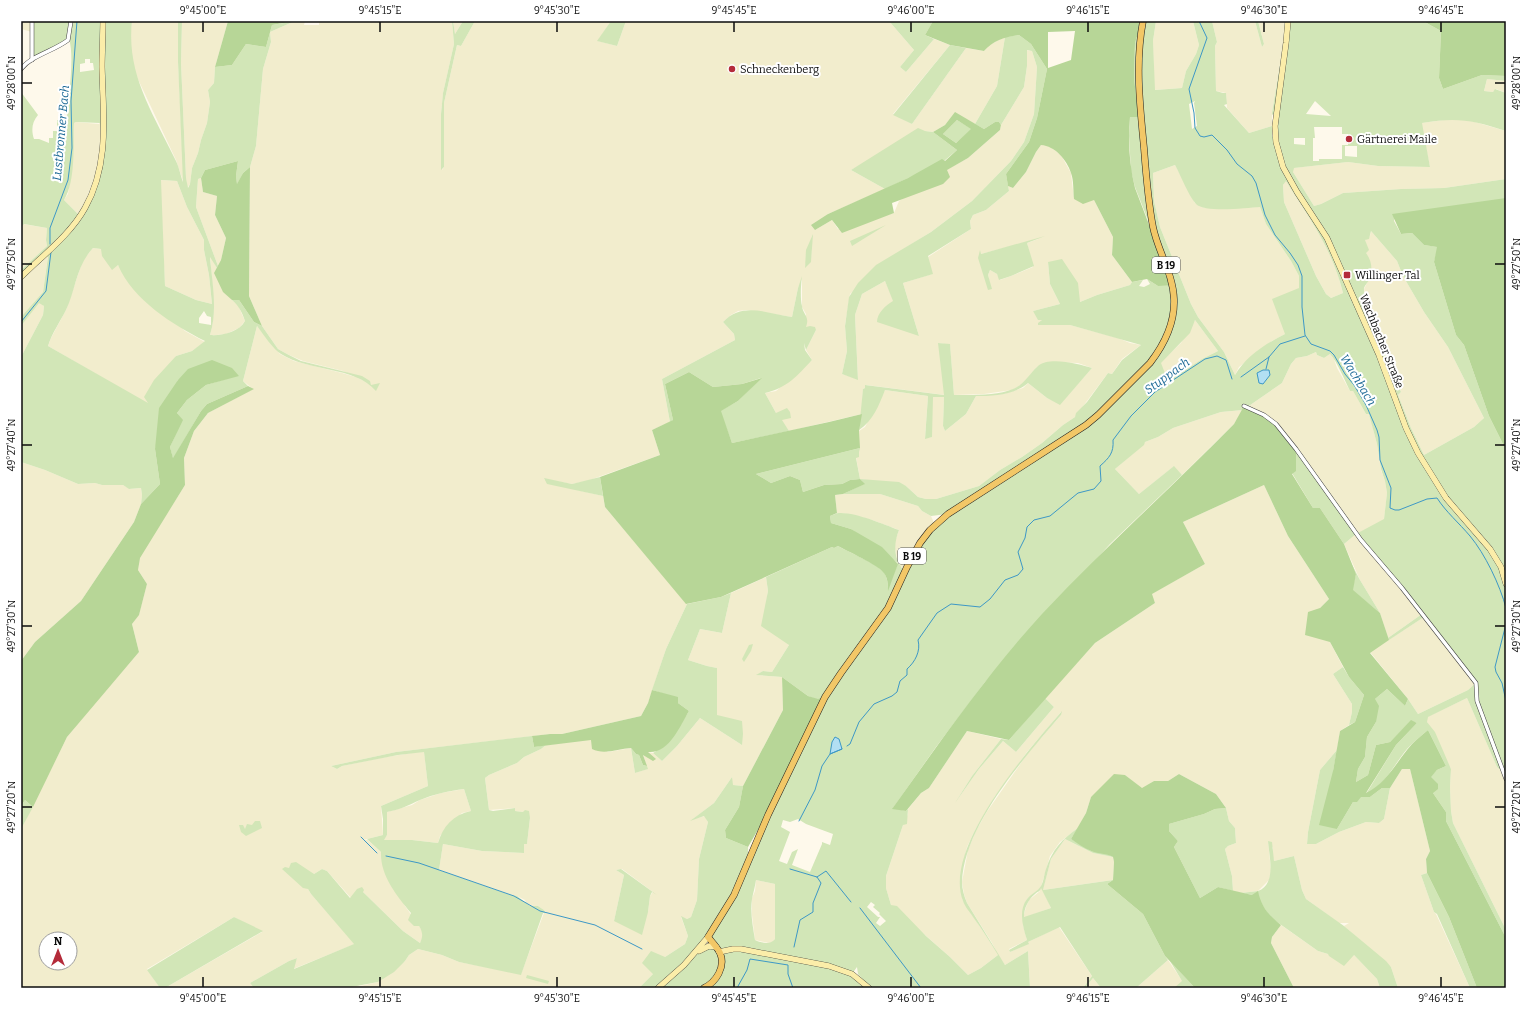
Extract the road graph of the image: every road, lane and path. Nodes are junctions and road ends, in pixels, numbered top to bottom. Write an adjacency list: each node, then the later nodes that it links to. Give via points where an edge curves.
1 (32, 21): 6 (street)
2 (71, 21): 6 (street, via 68,40)
3 (103, 21): 8 (street, via 104,126 102,160 95,186 86,207 68,231)
4 (1143, 21): 12 (main road, B 19, via 1138,53 1138,85 1150,208 1153,228 1171,279 1174,299 1171,323 1165,340 1150,363 1098,415 948,514 925,536 909,562 888,608 826,697 768,815 734,895)
5 (1288, 21): 10 (street, Wachbacher Straße, via 1275,126 1276,142 1283,168 1327,238 1379,355 1418,453 1446,498 1490,549)
6 (32, 60): 7 (street)
7 (21, 69)
8 (21, 277)
9 (1244, 406): 11 (street, via 1276,424 1361,540 1476,683 1477,700)
10 (1506, 584)
11 (1506, 779)
12 (708, 937): 13 (main road); 14 (street)
13 (718, 950): 14 (street, via 704,948); 16 (main road, via 722,962 720,971 712,983); 17 (street, via 741,949 829,966 848,972)
14 (694, 954): 15 (street)
15 (658, 988)
16 (704, 988)
17 (869, 988)

